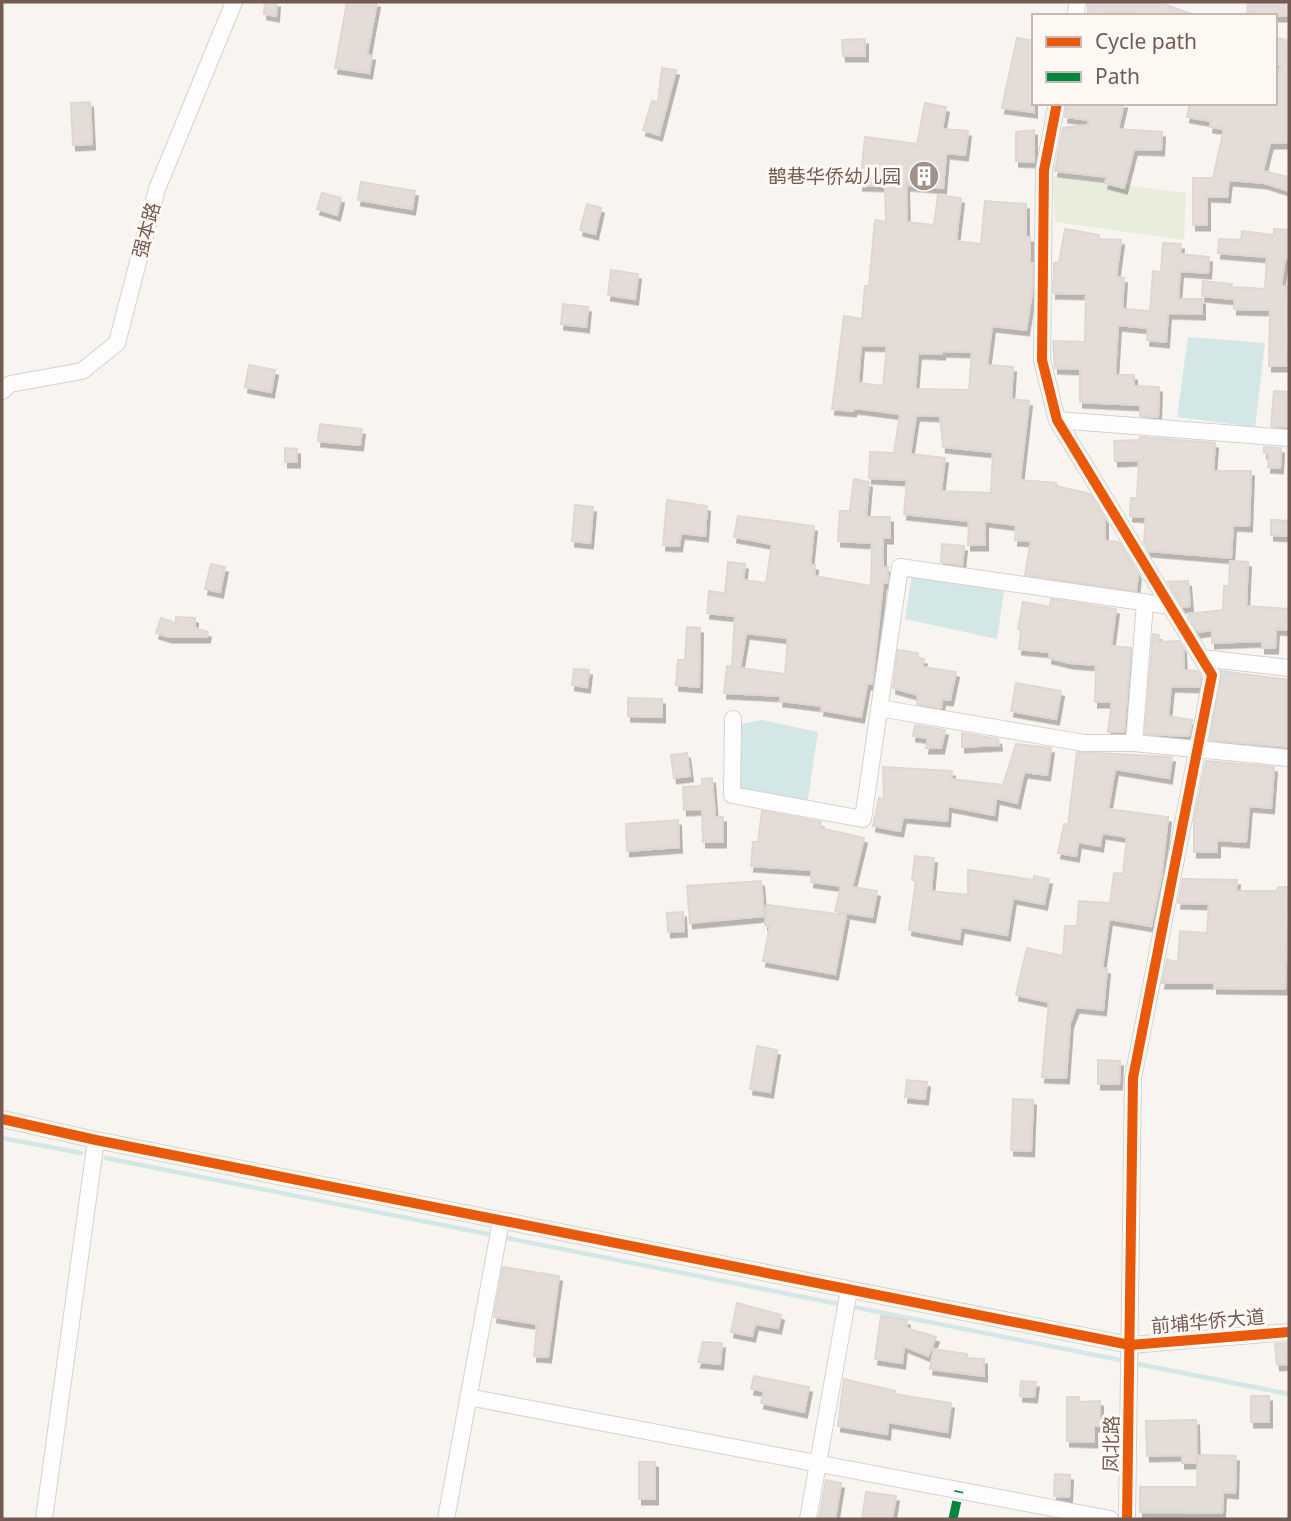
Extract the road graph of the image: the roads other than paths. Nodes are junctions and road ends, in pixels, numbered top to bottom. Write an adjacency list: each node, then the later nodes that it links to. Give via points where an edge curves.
1 (234, 2): 3 (street, 强本路, via 157,189 117,342 82,371 10,384)
2 (1057, 105): 4 (street, 凤北路, via 1044,170 1042,360)
3 (2, 391)
4 (1057, 421): 5 (street); 7 (street, 凤北路)
5 (1289, 438)
6 (1145, 603): 7 (street); 10 (street, via 900,567); 12 (street)
7 (1170, 606): 8 (street, 凤北路)
8 (1202, 658): 9 (street); 13 (street, 凤北路, via 1212,675)
9 (1289, 668)
10 (879, 708): 11 (street, via 863,819 732,795); 12 (street, via 1084,743)
11 (733, 719)
12 (1134, 743): 13 (street)
13 (1197, 748): 14 (street); 20 (street, 凤北路, via 1133,1079)
14 (1289, 758)
15 (2, 1119): 16 (street, 前埔华侨大道)
16 (96, 1140): 17 (street, 前埔华侨大道); 23 (street)
17 (499, 1231): 18 (street, 前埔华侨大道); 21 (street)
18 (847, 1300): 20 (street, 前埔华侨大道); 22 (street)
19 (1289, 1332): 20 (street, 前埔华侨大道)
20 (1130, 1356): 27 (street, 凤北路)
21 (468, 1397): 22 (street); 24 (street)
22 (818, 1464): 25 (street); 26 (street)
23 (44, 1519)
24 (446, 1519)
25 (808, 1519)
26 (1110, 1519)
27 (1127, 1519)

